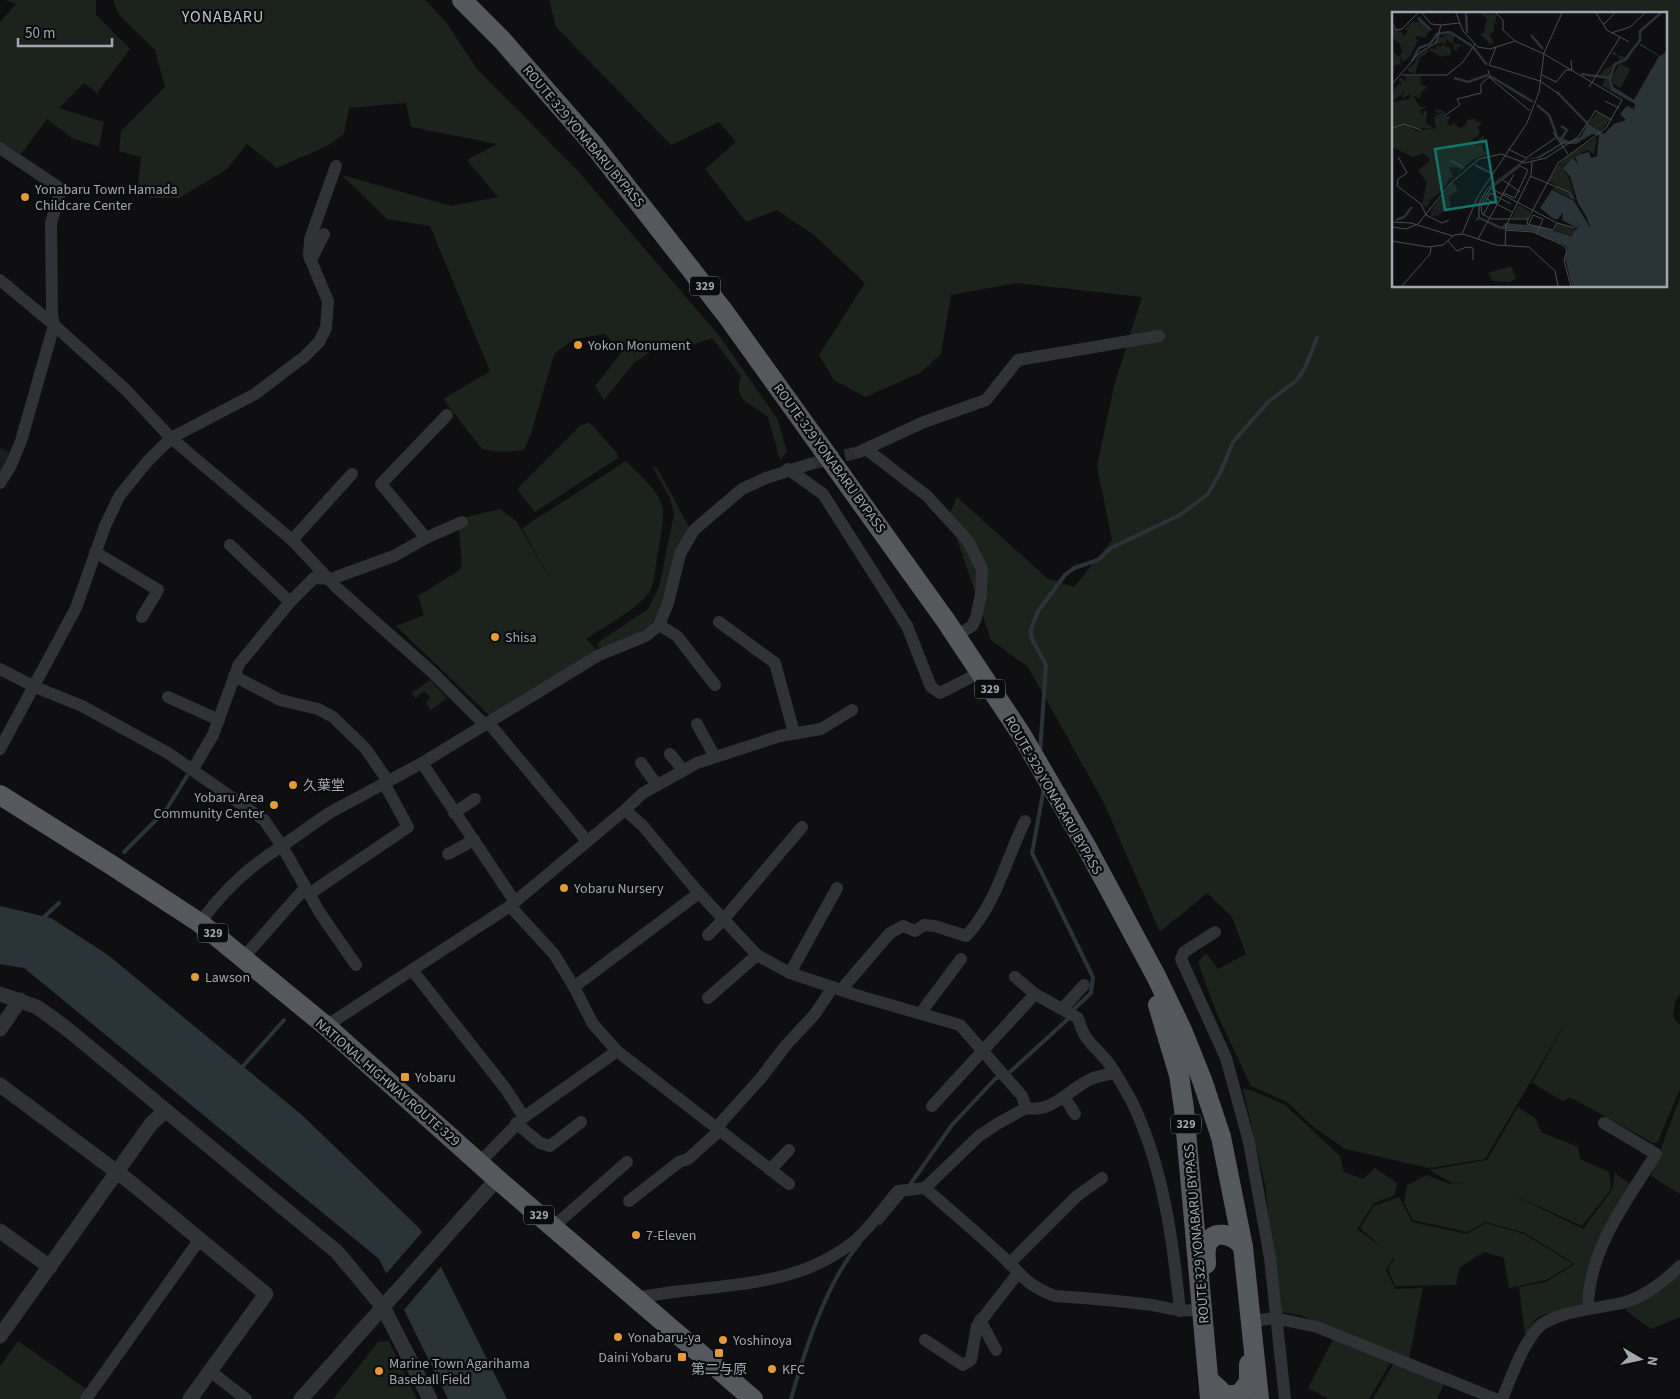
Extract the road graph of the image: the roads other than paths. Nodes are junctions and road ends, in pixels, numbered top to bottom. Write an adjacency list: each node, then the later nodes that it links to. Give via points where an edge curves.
1 (462, 0): 25 (highway, ROUTE 329 YONABARU BYPASS / 329, via 593,144 725,313)
2 (0, 148): 7 (street, via 61,190 50,230)
3 (336, 166): 5 (street, via 310,239)
4 (324, 234): 5 (street)
5 (311, 260): 10 (street, via 328,301 326,328 319,342 255,394)
6 (0, 280): 7 (street)
7 (54, 324): 10 (street, via 126,390); 14 (street, via 21,441 12,465)
8 (1160, 336): 25 (street, via 1018,360 986,400 924,422 862,450 927,496 968,541 982,569 981,594 972,626)
9 (447, 415): 16 (street, via 381,484)
10 (171, 438): 17 (street); 19 (street, via 146,462 120,495)
11 (810, 464): 12 (street)
12 (788, 469): 24 (street, via 742,489 694,530 680,554 668,603); 27 (street, via 823,494 907,626 931,687 940,693)
13 (352, 474): 17 (street)
14 (0, 483)
15 (462, 522): 16 (street)
16 (426, 538): 20 (street, via 394,556)
17 (292, 540): 20 (street)
18 (230, 545): 21 (street)
19 (94, 552): 22 (street, via 158,590); 30 (street, via 76,608)
20 (331, 579): 21 (street, via 314,578); 34 (street, via 337,588)
21 (290, 602): 28 (street, via 239,664)
22 (142, 617)
23 (718, 622): 36 (street, via 775,663)
24 (658, 625): 29 (street, via 677,636); 34 (street, via 646,636 599,655)
25 (956, 636): 27 (highway, ROUTE 329 YONABARU BYPASS / 329)
26 (0, 669): 30 (street)
27 (979, 673): 65 (highway, ROUTE 329 YONABARU BYPASS / 329, via 1021,734 1086,846)
28 (234, 676): 33 (street); 44 (street, via 280,700 318,709 333,717 365,748)
29 (715, 685)
30 (34, 687): 37 (street); 42 (street, via 82,706)
31 (168, 696): 33 (street)
32 (852, 710): 36 (street, via 821,729)
33 (219, 720): 42 (street)
34 (486, 723): 40 (street); 53 (street)
35 (697, 724): 39 (street)
36 (794, 732): 39 (street)
37 (0, 749)
38 (670, 754): 43 (street)
39 (715, 757): 43 (street)
40 (422, 763): 44 (street); 49 (street)
41 (641, 763): 45 (street)
42 (193, 769): 54 (street, via 264,820)
43 (683, 770): 45 (street)
44 (386, 782): 54 (street, via 329,813); 57 (street, via 408,827)
45 (657, 785): 48 (street)
46 (0, 795): 61 (highway, NATIONAL HIGHWAY ROUTE 329 / 329)
47 (475, 799): 49 (street)
48 (625, 810): 53 (street); 58 (street, via 642,825)
49 (454, 814): 52 (street)
50 (1025, 821): 74 (street, via 997,888 977,925 966,936 935,926 924,925 915,931 903,926 890,932)
51 (802, 827): 60 (street)
52 (474, 840): 55 (street); 59 (street)
53 (587, 841): 59 (street)
54 (282, 846): 57 (street); 61 (street, via 256,862)
55 (448, 854)
56 (837, 888): 70 (street)
57 (307, 891): 66 (street); 68 (street)
58 (699, 893): 60 (street); 73 (street)
59 (513, 904): 69 (street); 73 (street, via 554,954)
60 (723, 920): 63 (street); 64 (street)
61 (200, 923): 66 (highway, NATIONAL HIGHWAY ROUTE 329 / 329)
62 (1215, 932): 118 (street, via 1184,952 1181,959 1226,1058 1238,1097 1266,1230)
63 (708, 935)
64 (757, 955): 70 (street); 77 (street)
65 (1143, 955): 109 (highway, ROUTE 329 YONABARU BYPASS / 329, via 1182,1030 1202,1080 1221,1137); 114 (highway, ROUTE 329 YONABARU BYPASS / 329, via 1178,1075 1189,1145)
66 (243, 958): 81 (highway, NATIONAL HIGHWAY ROUTE 329 / 329)
67 (961, 959): 80 (street)
68 (356, 964)
69 (412, 970): 81 (street); 92 (street, via 505,1088)
70 (790, 972): 74 (street)
71 (1015, 977): 76 (street)
72 (1084, 985): 79 (street)
73 (574, 988): 83 (street, via 593,1024)
74 (837, 988): 80 (street); 95 (street)
75 (0, 994): 78 (street)
76 (1035, 994): 79 (street); 84 (street)
77 (708, 998)
78 (20, 1000): 82 (street); 90 (street, via 66,1028)
79 (1063, 1008): 85 (street, via 1078,1018 1082,1034 1109,1062)
80 (922, 1014): 84 (street, via 960,1025)
81 (326, 1026): 98 (highway, NATIONAL HIGHWAY ROUTE 329 / 329)
82 (0, 1029)
83 (617, 1051): 92 (street); 95 (street)
84 (983, 1052): 88 (street); 89 (street, via 1022,1096)
85 (1114, 1073): 87 (street, via 1091,1079); 117 (street, via 1130,1100 1153,1158 1176,1266)
86 (0, 1085): 100 (street)
87 (1065, 1098): 89 (street, via 1037,1110); 91 (street)
88 (932, 1106)
89 (1026, 1108): 104 (street, via 979,1136)
90 (165, 1111): 100 (street, via 151,1124); 115 (street, via 314,1231 337,1252)
91 (1075, 1114)
92 (520, 1120): 93 (street, via 540,1143 550,1146); 98 (street)
93 (581, 1122)
94 (1604, 1123): 116 (street, via 1656,1154 1596,1256)
95 (718, 1129): 99 (street); 105 (street, via 688,1159 678,1162)
96 (790, 1150): 99 (street)
97 (627, 1162): 106 (street)
98 (479, 1163): 102 (highway, NATIONAL HIGHWAY ROUTE 329 / 329)
99 (770, 1170): 103 (street)
100 (117, 1172): 108 (street); 111 (street)
101 (1102, 1178): 112 (street, via 1077,1196)
102 (497, 1179): 106 (highway, NATIONAL HIGHWAY ROUTE 329 / 329); 115 (street)
103 (789, 1184)
104 (925, 1188): 112 (street); 113 (street, via 898,1192 853,1242 783,1277)
105 (629, 1201)
106 (553, 1227): 113 (highway, NATIONAL HIGHWAY ROUTE 329 / 329)
107 (0, 1231): 111 (street)
108 (200, 1239): 126 (street, via 266,1294); 128 (street)
109 (1243, 1247): 114 (highway, via 1238,1239 1225,1234 1211,1238 1206,1246); 121 (highway, ROUTE 329 YONABARU BYPASS / 329)
110 (1680, 1266): 116 (street, via 1626,1302)
111 (50, 1267): 122 (street)
112 (1013, 1268): 117 (street, via 1032,1285 1055,1296); 119 (street)
113 (636, 1298): 133 (highway, NATIONAL HIGHWAY ROUTE 329 / 329)
114 (1202, 1303): 117 (street, via 1190,1312); 127 (highway, ROUTE 329 YONABARU BYPASS / 329)
115 (383, 1307): 131 (street); 132 (street)
116 (1588, 1309): 137 (street, via 1546,1321 1536,1329)
117 (1180, 1311)
118 (1275, 1318): 120 (street); 121 (street); 124 (street)
119 (980, 1320): 123 (street, via 971,1360 963,1365); 125 (street)
120 (1298, 1322): 124 (street, via 1290,1326); 136 (street, via 1318,1327)
121 (1252, 1331): 127 (highway, via 1249,1382 1244,1390 1239,1395); 134 (highway, ROUTE 329 YONABARU BYPASS / 329)
122 (0, 1336)
123 (925, 1340)
124 (1278, 1345): 135 (street)
125 (996, 1350)
126 (210, 1370): 129 (street); 130 (street)
127 (1210, 1390)
128 (86, 1399)
129 (190, 1399)
130 (246, 1399)
131 (302, 1399)
132 (430, 1399)
133 (752, 1399)
134 (1259, 1399)
135 (1285, 1399)
136 (1496, 1399)
137 (1502, 1399)

